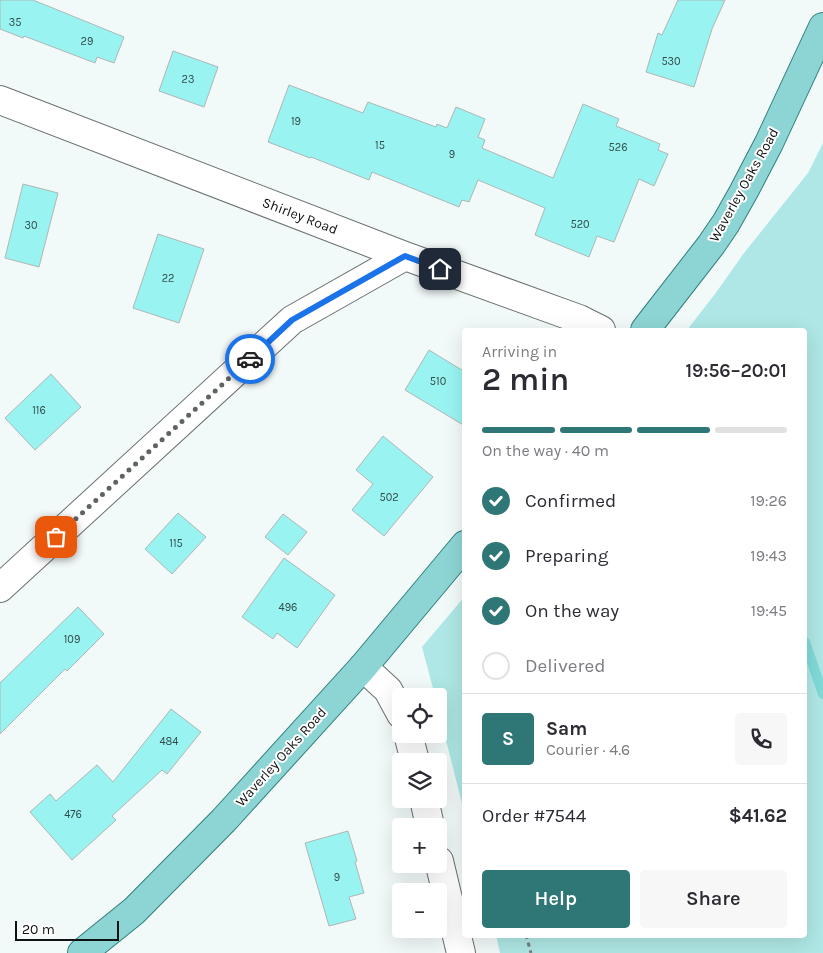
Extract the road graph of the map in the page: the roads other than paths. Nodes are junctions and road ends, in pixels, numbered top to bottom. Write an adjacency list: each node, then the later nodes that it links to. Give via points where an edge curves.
1 (823, 27): 5 (main road, Waverley Oaks Road, via 769,143 726,223)
2 (0, 100): 3 (street, Shirley Road)
3 (405, 256): 4 (street, Shirley Road); 7 (street, via 292,320)
4 (597, 328)
5 (647, 328)
6 (462, 549): 8 (main road, Waverley Oaks Road)
7 (0, 588)
8 (363, 667): 9 (street); 11 (main road, Waverley Oaks Road, via 224,820 134,911)
9 (392, 697)
10 (442, 873): 12 (street)
11 (82, 953)
12 (461, 953)

